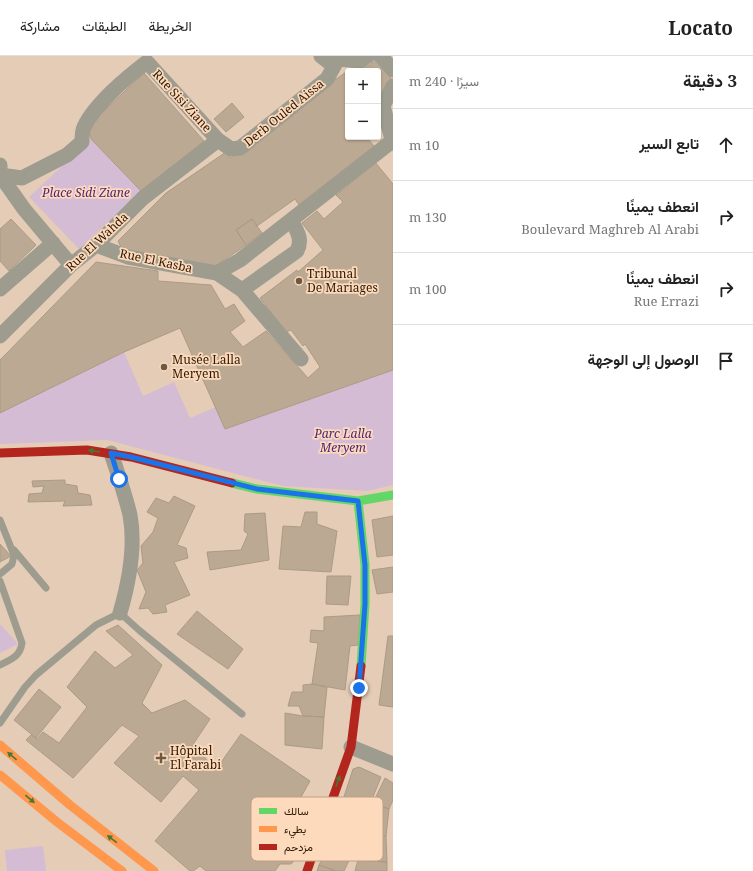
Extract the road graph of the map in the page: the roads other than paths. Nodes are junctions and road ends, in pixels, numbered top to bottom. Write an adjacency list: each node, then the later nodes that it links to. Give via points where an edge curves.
1 (321, 56): 5 (street)
2 (367, 56): 5 (street, via 361,61)
3 (381, 56): 6 (street)
4 (147, 59): 8 (street, Rue Sisi Ziane); 11 (street, via 102,102 83,127 82,142 67,155 22,178)
5 (337, 60): 8 (street, Derb Ouled Aissa, via 327,79 240,148 231,149)
6 (393, 70)
7 (393, 86): 9 (street, via 383,106)
8 (218, 140): 14 (street, Rue El Wahda, via 143,198)
9 (392, 142): 12 (street)
10 (0, 165): 11 (street)
11 (0, 175): 13 (street)
12 (291, 220): 16 (street, via 240,260); 18 (street, via 300,241 297,251)
13 (53, 243): 15 (street); 17 (street)
14 (96, 245): 15 (street, Rue El Wahda); 16 (street, Rue El Kasba, via 128,257)
15 (71, 265): 19 (street, Rue El Wahda)
16 (217, 273): 18 (street)
17 (0, 289)
18 (242, 290): 20 (street)
19 (0, 335)
20 (301, 359)
21 (0, 453): 22 (main road, one-way to 21, via 87,450)
22 (111, 453): 24 (main road, via 257,489); 30 (street, via 125,497 132,531 126,590)
23 (393, 495): 24 (main road)
24 (358, 501): 35 (main road, via 365,565 365,604 359,688)
25 (0, 520): 26 (lane)
26 (12, 549): 27 (lane, via 12,564); 29 (lane)
27 (0, 574)
28 (0, 581): 31 (lane, via 22,643 17,656)
29 (46, 588)
30 (120, 613): 32 (lane); 33 (lane, via 96,625 36,675)
31 (0, 665)
32 (242, 714)
33 (0, 723)
34 (0, 745): 39 (main road, one-way to 34)
35 (351, 747): 36 (street); 38 (main road, one-way to 35)
36 (393, 764)
37 (0, 774): 39 (main road, one-way to 39)
38 (333, 797)
39 (64, 813): 41 (main road); 41 (main road, one-way to 39)
40 (311, 861): 43 (main road, one-way to 40)
41 (125, 863): 42 (main road)
42 (154, 871)
43 (307, 871)

